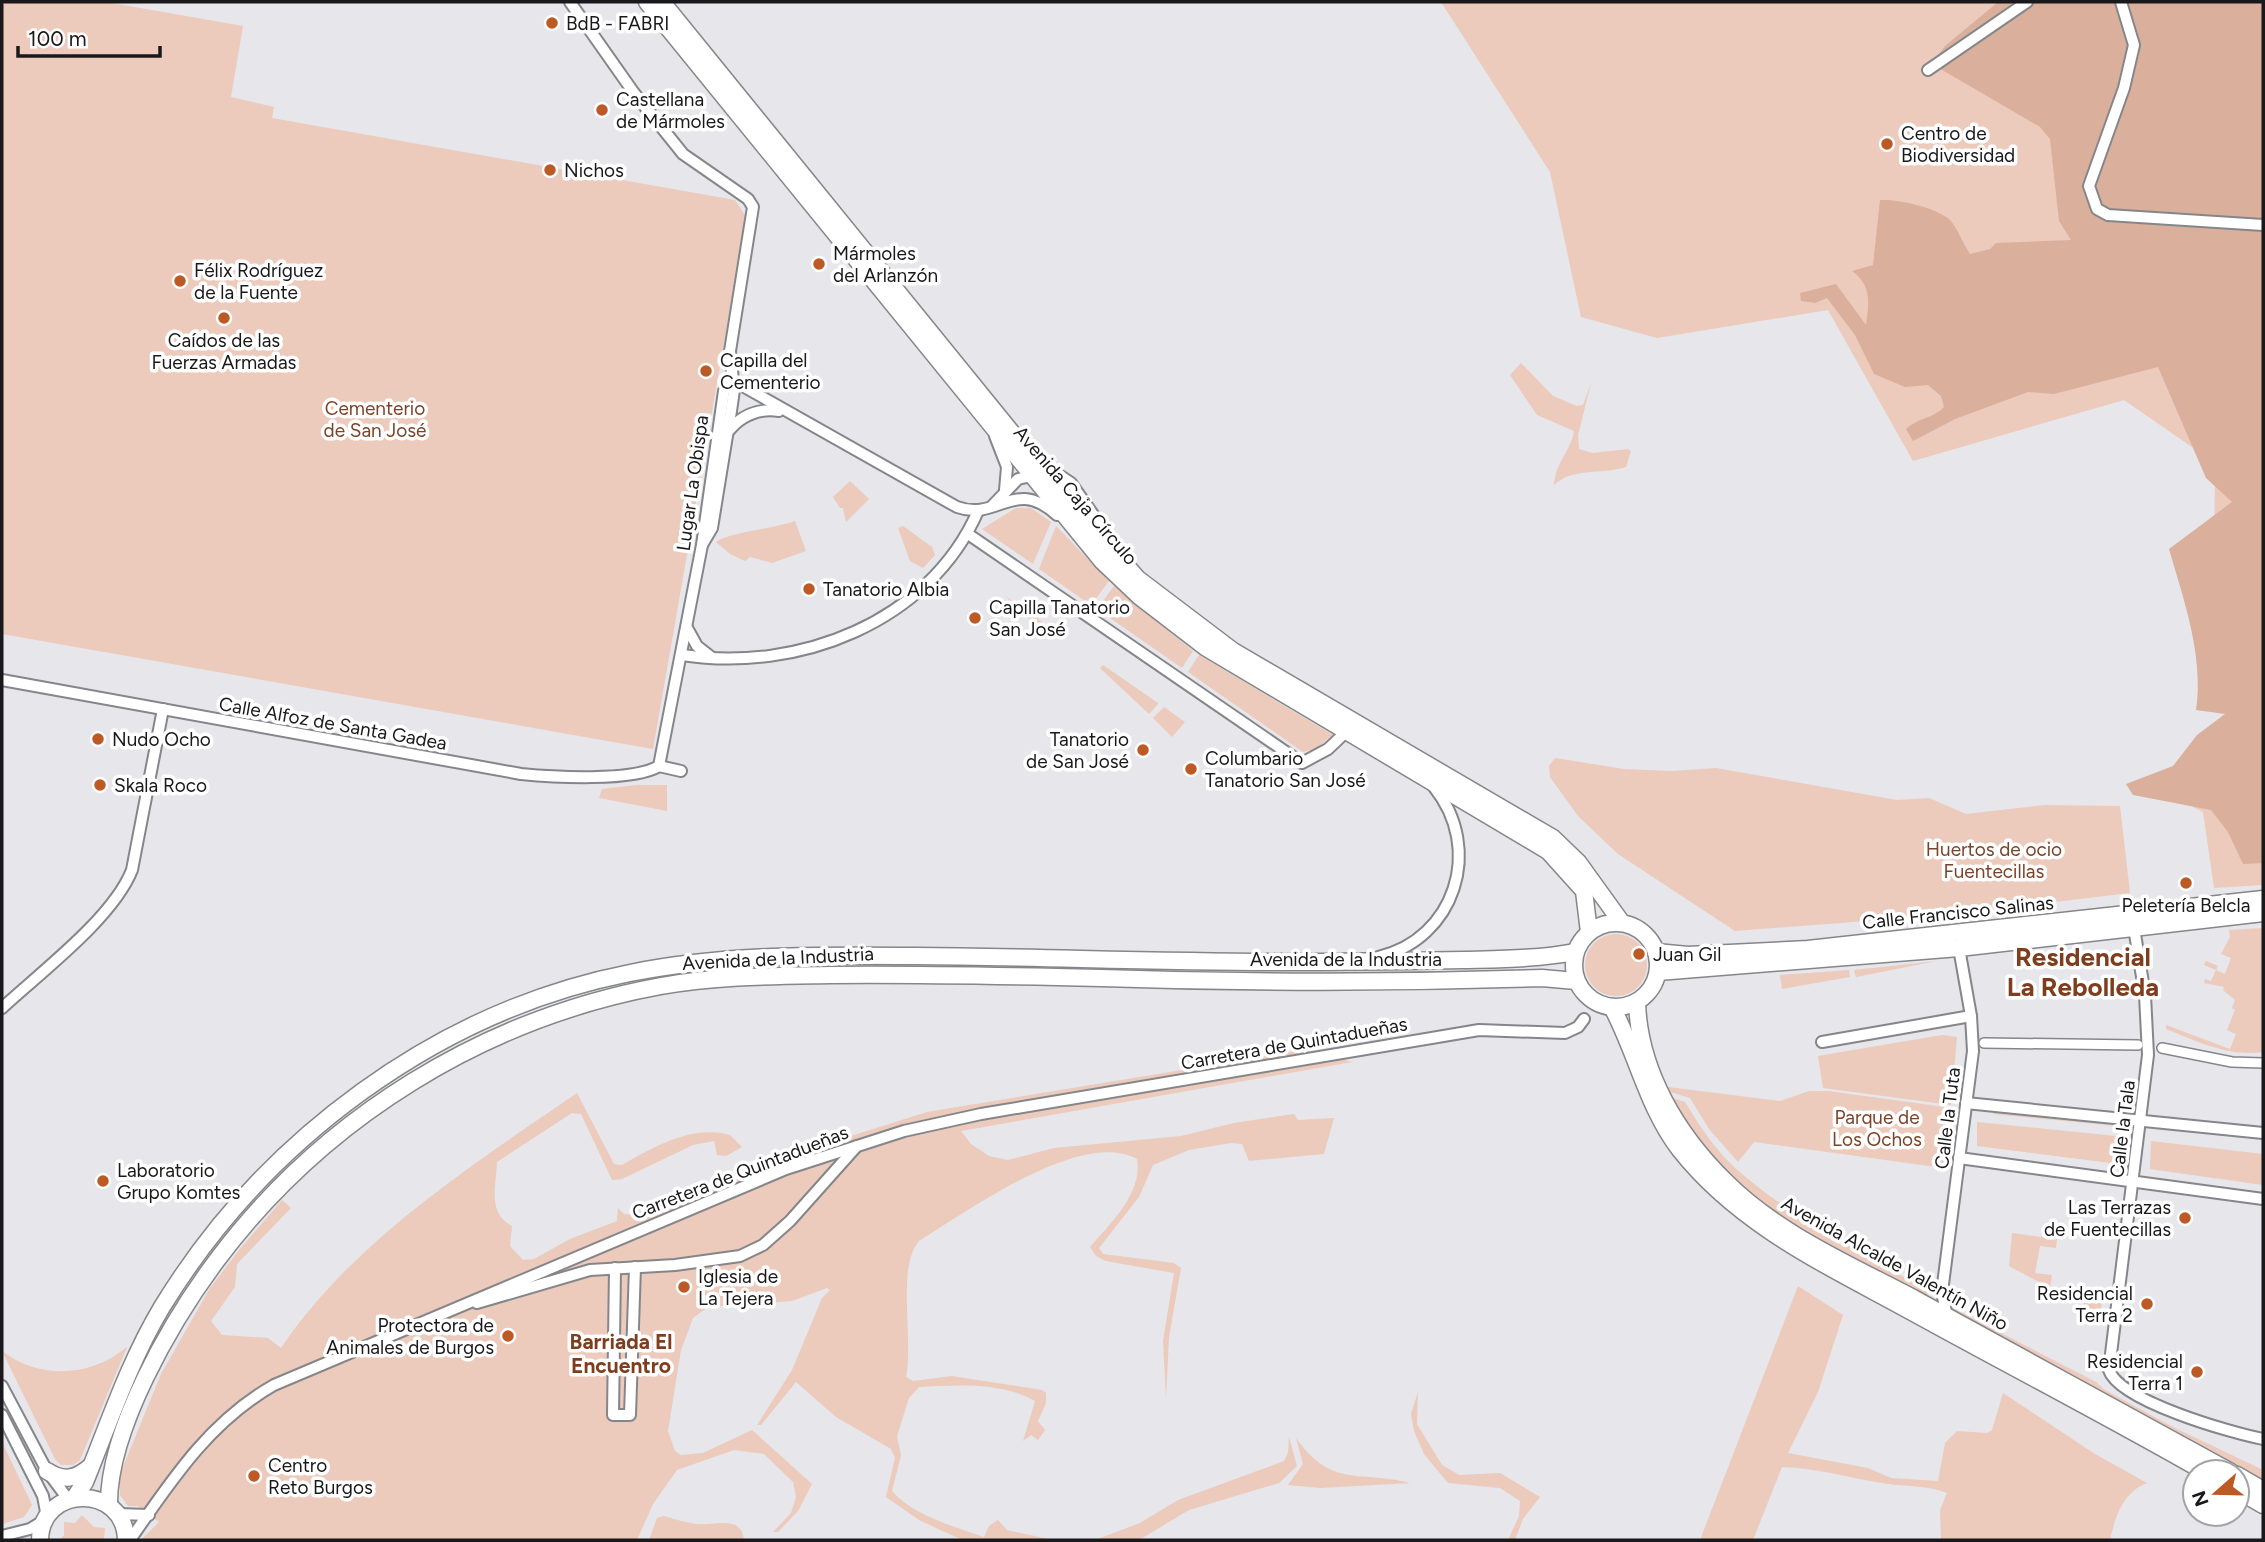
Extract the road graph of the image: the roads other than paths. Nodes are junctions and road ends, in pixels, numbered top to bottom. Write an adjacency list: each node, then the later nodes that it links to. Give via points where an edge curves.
1 (570, 2): 8 (street, Lugar La Obispa, via 682,154 753,207 730,351)
2 (647, 2): 10 (main road, Avenida Caja Círculo)
3 (662, 2): 12 (main road, Avenida Caja Círculo)
4 (2026, 2): 6 (street)
5 (2121, 2): 7 (street, via 2134,45 2124,88 2090,181 2097,209 2108,215)
6 (1928, 70)
7 (2263, 225)
8 (732, 380): 9 (street); 11 (street); 16 (street, Lugar La Obispa, via 724,391)
9 (787, 412): 11 (street, via 755,412); 14 (street, via 948,502)
10 (990, 428): 12 (main road, Avenida Caja Círculo); 13 (street, via 1007,467)
11 (727, 433): 16 (street, via 712,528)
12 (1036, 469): 13 (street, via 1026,485); 17 (main road, Avenida Caja Círculo); 29 (main road, Avenida Caja Círculo, via 1138,579 1233,650 1553,838 1585,870)
13 (1009, 494): 14 (street); 17 (street, via 1051,509)
14 (978, 512): 15 (street)
15 (968, 534): 20 (street, via 910,600 856,631 792,654); 23 (street, via 1302,763 1328,749)
16 (702, 545): 18 (street, Lugar La Obispa)
17 (1089, 546): 23 (main road, Avenida Caja Círculo, via 1187,635)
18 (687, 628): 19 (street, Lugar La Obispa); 20 (street, via 697,646)
19 (682, 655): 20 (street); 24 (street, Lugar La Obispa)
20 (713, 659)
21 (2, 680): 22 (street, Calle Alfoz de Santa Gadea)
22 (163, 709): 24 (street, Calle Alfoz de Santa Gadea, via 521,774 596,776); 40 (street, via 127,884 119,898)
23 (1347, 731): 26 (main road, Avenida Caja Círculo)
24 (659, 766): 25 (street)
25 (681, 771)
26 (1426, 777): 31 (main road, Avenida Caja Círculo, via 1558,860 1584,891); 35 (street, Avenida de la Industria, via 1445,804 1458,847 1453,893 1438,921 1408,947 1384,955)
27 (2263, 900): 34 (main road, Calle Francisco Salinas, via 1808,949 1688,955)
28 (2263, 913): 30 (main road, Calle Francisco Salinas)
29 (1622, 923): 31 (main road); 34 (main road, via 1639,929)
30 (2134, 928): 32 (main road, Calle Francisco Salinas); 49 (street, Calle la Tala, via 2149,1028)
31 (1589, 932): 33 (main road)
32 (1959, 948): 36 (main road, Calle Francisco Salinas); 41 (street, Calle la Tuta)
33 (1575, 952): 35 (main road, Avenida de la Industria, via 1541,958); 37 (main road)
34 (1656, 952): 36 (main road)
35 (1276, 962): 66 (main road, Avenida de la Industria, via 803,956 709,961 630,973 539,999 430,1048 325,1120 263,1177 198,1255 151,1327)
36 (1658, 972): 38 (main road, via 1651,989)
37 (1576, 981): 39 (main road, via 1591,999); 69 (main road, Avenida de la Industria, via 1195,981 881,974 755,977 675,984 557,1013 472,1048 382,1101 284,1184 211,1269 158,1356 112,1469)
38 (1637, 1002): 39 (main road); 59 (main road, Avenida Alcalde Valentín Niño, via 1638,1035 1655,1081 1685,1135 1712,1168 1770,1218)
39 (1612, 1007): 65 (main road, Avenida Alcalde Valentín Niño, via 1668,1133 1707,1182 1740,1212 1839,1273)
40 (2, 1009)
41 (1971, 1016): 43 (street); 48 (street, Calle la Tuta, via 1973,1051)
42 (1584, 1019): 51 (street, Carretera de Quintadueñas, via 1565,1033 1495,1029 1387,1044 1330,1058 981,1115)
43 (1822, 1042)
44 (1984, 1043): 45 (street)
45 (2138, 1045)
46 (2162, 1048): 47 (street, via 2232,1062)
47 (2263, 1063)
48 (1966, 1103): 49 (street); 52 (street, Calle la Tuta)
49 (2141, 1120): 50 (street); 53 (street, Calle la Tala)
50 (2263, 1133)
51 (857, 1146): 55 (street, via 763,1245 719,1261); 58 (street, Carretera de Quintadueñas, via 743,1186)
52 (1959, 1158): 53 (street); 57 (street, Calle la Tuta)
53 (2133, 1182): 54 (street); 63 (street, Calle la Tala, via 2111,1375 2118,1384 2195,1421)
54 (2263, 1199)
55 (635, 1267): 56 (street); 56 (street, via 630,1415 612,1415)
56 (615, 1268): 58 (street, via 590,1270 502,1298)
57 (1942, 1292): 59 (street); 60 (street, Calle la Tuta)
58 (463, 1303): 70 (street, Carretera de Quintadueñas, via 300,1372 250,1399 196,1448)
59 (1920, 1303): 60 (main road, Avenida Alcalde Valentín Niño)
60 (1947, 1317): 64 (main road, Avenida Alcalde Valentín Niño)
61 (2, 1386): 67 (street)
62 (2, 1415): 71 (street, via 38,1485)
63 (2263, 1439)
64 (2205, 1458)
65 (2181, 1459)
66 (91, 1466): 67 (main road, via 73,1478 62,1479); 68 (main road, Avenida de la Industria)
67 (47, 1471): 68 (street)
68 (71, 1498): 69 (main road, via 93,1498); 71 (main road)
69 (114, 1510): 70 (street); 74 (main road)
70 (149, 1515): 74 (street, Carretera de Quintadueñas)
71 (46, 1518): 72 (street, via 30,1529); 73 (main road)
72 (2, 1536)
73 (40, 1540)
74 (128, 1540)

